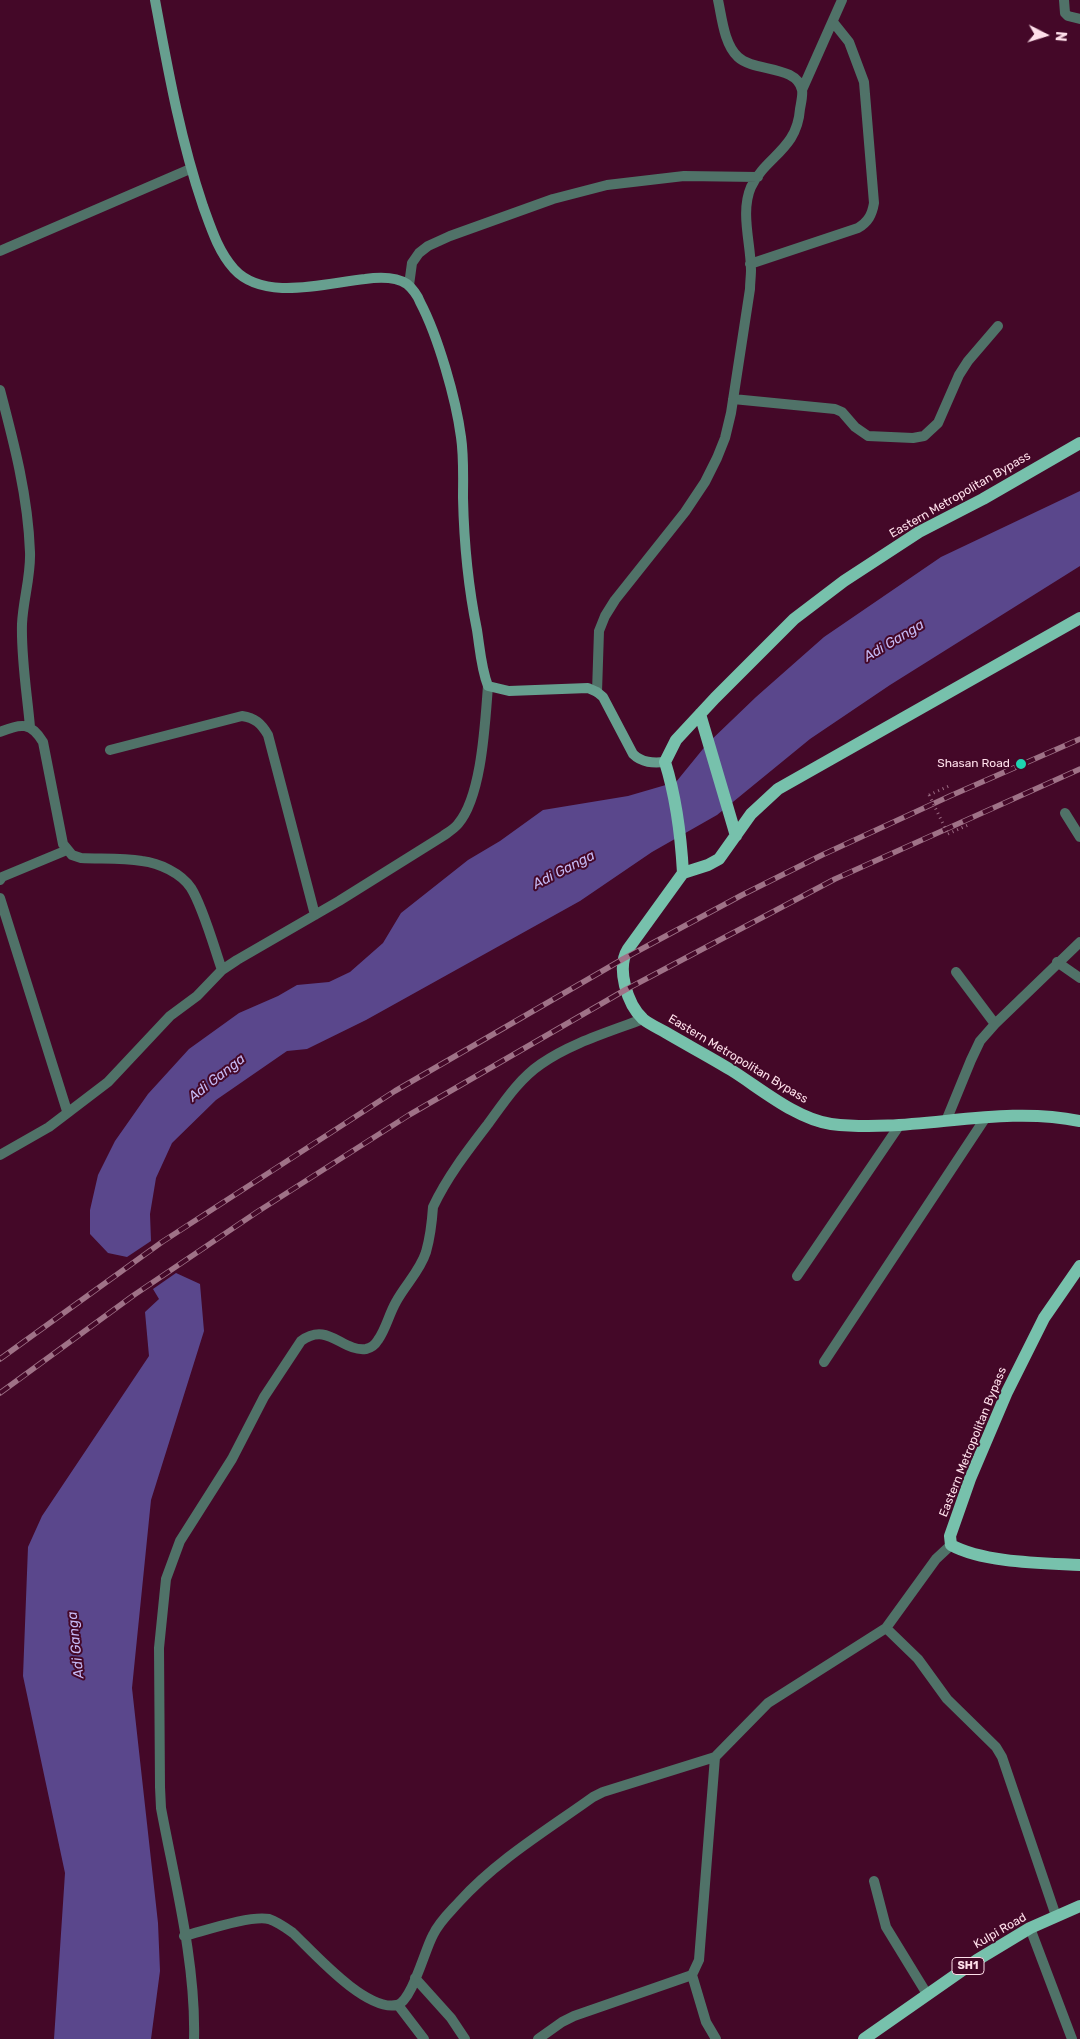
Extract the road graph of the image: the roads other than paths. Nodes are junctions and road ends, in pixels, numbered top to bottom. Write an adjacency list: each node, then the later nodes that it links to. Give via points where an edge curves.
1 (155, 0): 8 (main road, via 166,66)
2 (718, 0): 7 (street, via 727,40 738,56 753,65 786,73 796,79)
3 (842, 0): 6 (street)
4 (1064, 0): 5 (street, via 1068,16)
5 (1080, 19)
6 (833, 22): 7 (street); 11 (street, via 856,56 864,82 874,203 872,213 858,228)
7 (802, 90): 9 (street, via 796,131 786,148)
8 (190, 168): 10 (street); 12 (main road, via 212,233 235,270 251,282 268,288 286,288 381,277)
9 (758, 177): 11 (street, via 751,188 746,212); 12 (street, via 674,177 607,185 554,199 428,246 412,263)
10 (0, 251)
11 (750, 264): 15 (street, via 750,289)
12 (409, 285): 18 (main road, via 420,301 437,343 461,435 467,564)
13 (998, 326): 15 (street, via 968,361 938,422 924,436 868,436 835,409)
14 (0, 390): 21 (street, via 16,453 29,530 30,555 22,639)
15 (733, 398): 19 (street, via 725,438 705,482 605,616 599,637)
16 (1080, 443): 20 (main road, Eastern Metropolitan Bypass, via 919,532 844,581 794,619)
17 (1080, 618): 26 (main road, via 778,789 751,814)
18 (488, 686): 19 (main road, via 509,691 588,688); 32 (street, via 477,777 469,804 458,824)
19 (598, 692): 24 (main road, via 633,754 638,759)
20 (700, 714): 24 (main road, Eastern Metropolitan Bypass, via 676,740); 26 (main road)
21 (30, 727): 22 (street, via 18,726); 28 (street, via 43,742)
22 (0, 732)
23 (110, 750): 32 (street, via 242,716 253,718 262,725 268,735)
24 (665, 762): 29 (main road, via 681,844)
25 (1065, 813): 27 (street)
26 (736, 836): 29 (main road, via 719,859 708,866)
27 (1080, 837)
28 (66, 850): 30 (street); 35 (street, via 81,858 143,861 161,866 182,878 191,888 199,906)
29 (683, 873): 38 (main road, Eastern Metropolitan Bypass, via 624,954 625,990)
30 (0, 880)
31 (0, 898): 40 (street)
32 (315, 915): 35 (street)
33 (1080, 942): 34 (street)
34 (1058, 962): 37 (street); 39 (street)
35 (222, 970): 40 (street, via 197,996 170,1016 108,1082)
36 (956, 972): 39 (street)
37 (1080, 978)
38 (643, 1019): 44 (main road, Eastern Metropolitan Bypass, via 787,1106 817,1120 830,1124); 57 (street, via 562,1052 534,1069 513,1090 436,1200 425,1254 397,1299 379,1340 373,1346 359,1349 326,1335 309,1335 301,1341 264,1398 232,1460 180,1541 166,1579 158,1648 161,1808)
39 (995, 1024): 42 (street, via 980,1041 970,1060)
40 (67, 1111): 45 (street, via 48,1127)
41 (986, 1117): 42 (main road, Eastern Metropolitan Bypass); 43 (main road, Eastern Metropolitan Bypass, via 1061,1117); 48 (street)
42 (946, 1121): 44 (main road, Eastern Metropolitan Bypass)
43 (1080, 1121)
44 (900, 1126): 47 (street)
45 (0, 1155)
46 (1080, 1266): 49 (main road, Eastern Metropolitan Bypass, via 1044,1318 1007,1392 958,1513 950,1536)
47 (797, 1276)
48 (824, 1362)
49 (952, 1545): 50 (main road, via 992,1557); 51 (street, via 936,1559)
50 (1080, 1566)
51 (886, 1628): 52 (street, via 768,1703); 55 (street, via 918,1659 941,1692 1002,1756)
52 (715, 1757): 58 (street, via 699,1960); 59 (street, via 593,1797 492,1870 439,1924)
53 (874, 1881): 60 (street, via 886,1927)
54 (1080, 1906): 55 (main road, Kulpi Road / SH1)
55 (1056, 1916): 56 (main road, Kulpi Road / SH1)
56 (1030, 1928): 60 (main road, Kulpi Road / SH1); 68 (street)
57 (184, 1936): 61 (street, via 268,1919 293,1933 352,1989 372,2000); 62 (street, via 191,1973)
58 (692, 1975): 65 (street, via 574,2016); 66 (street, via 706,2022)
59 (415, 1978): 61 (street); 64 (street, via 448,2014)
60 (927, 1994): 67 (main road, Kulpi Road / SH1)
61 (398, 2005): 63 (street)
62 (194, 2039)
63 (424, 2039)
64 (465, 2039)
65 (538, 2039)
66 (716, 2039)
67 (864, 2039)
68 (1072, 2039)

